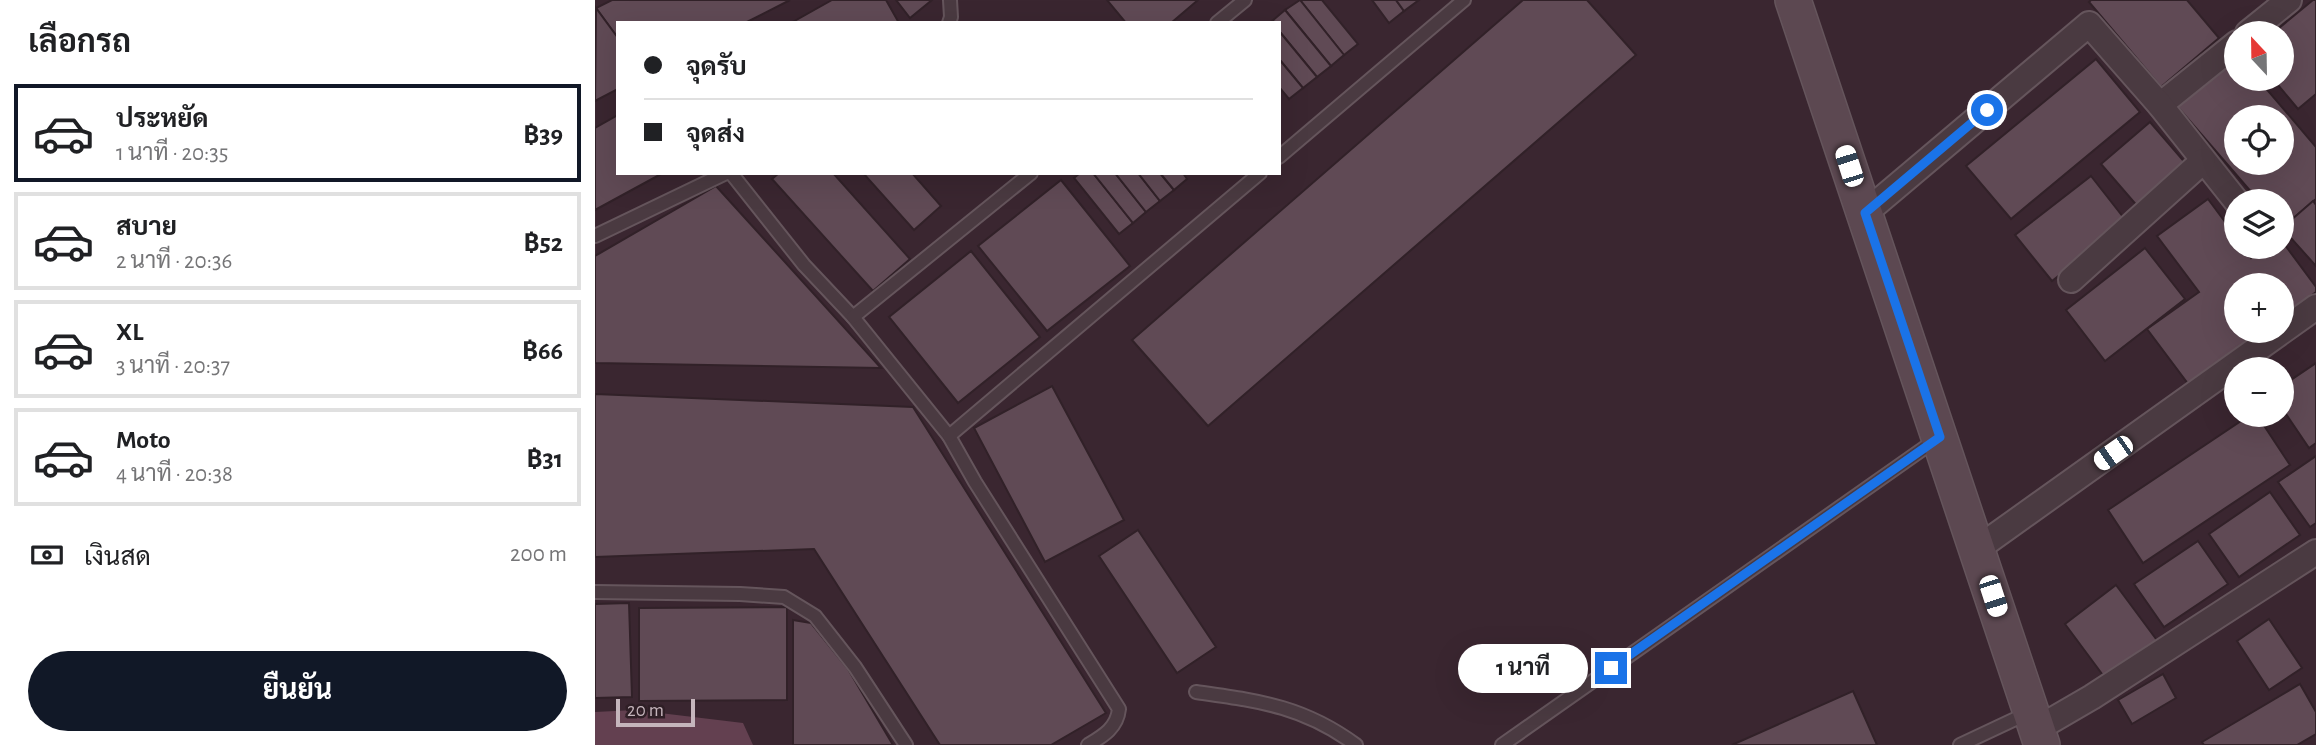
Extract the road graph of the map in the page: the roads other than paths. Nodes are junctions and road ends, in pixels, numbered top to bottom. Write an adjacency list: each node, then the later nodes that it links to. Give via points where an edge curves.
1 (950, 0): 6 (lane)
2 (1245, 0): 7 (lane)
3 (1464, 0): 11 (lane)
4 (1793, 0): 18 (street)
5 (2289, 0): 8 (street)
6 (950, 21)
7 (1219, 21)
8 (2263, 21)
9 (2224, 53): 10 (street)
10 (2160, 105): 12 (street); 18 (street, via 2089,24)
11 (1281, 155)
12 (2203, 161): 17 (street); 20 (street)
13 (724, 175): 19 (lane)
14 (730, 175): 22 (lane)
15 (1029, 175): 22 (lane)
16 (1258, 175): 23 (lane)
17 (2226, 189)
18 (1865, 213): 24 (street)
19 (595, 236)
20 (2071, 281)
21 (2316, 307): 25 (street)
22 (853, 317): 23 (lane)
23 (949, 436): 31 (lane, via 1119,709 1118,721)
24 (1940, 437): 25 (street); 33 (lane)
25 (1977, 550): 29 (street)
26 (2316, 552): 29 (street)
27 (595, 592): 30 (lane, via 784,597 815,616)
28 (1196, 692): 32 (lane, via 1283,707 1333,728)
29 (2037, 728): 34 (lane)
30 (906, 745)
31 (1088, 745)
32 (1356, 745)
33 (1502, 745)
34 (1959, 745)

